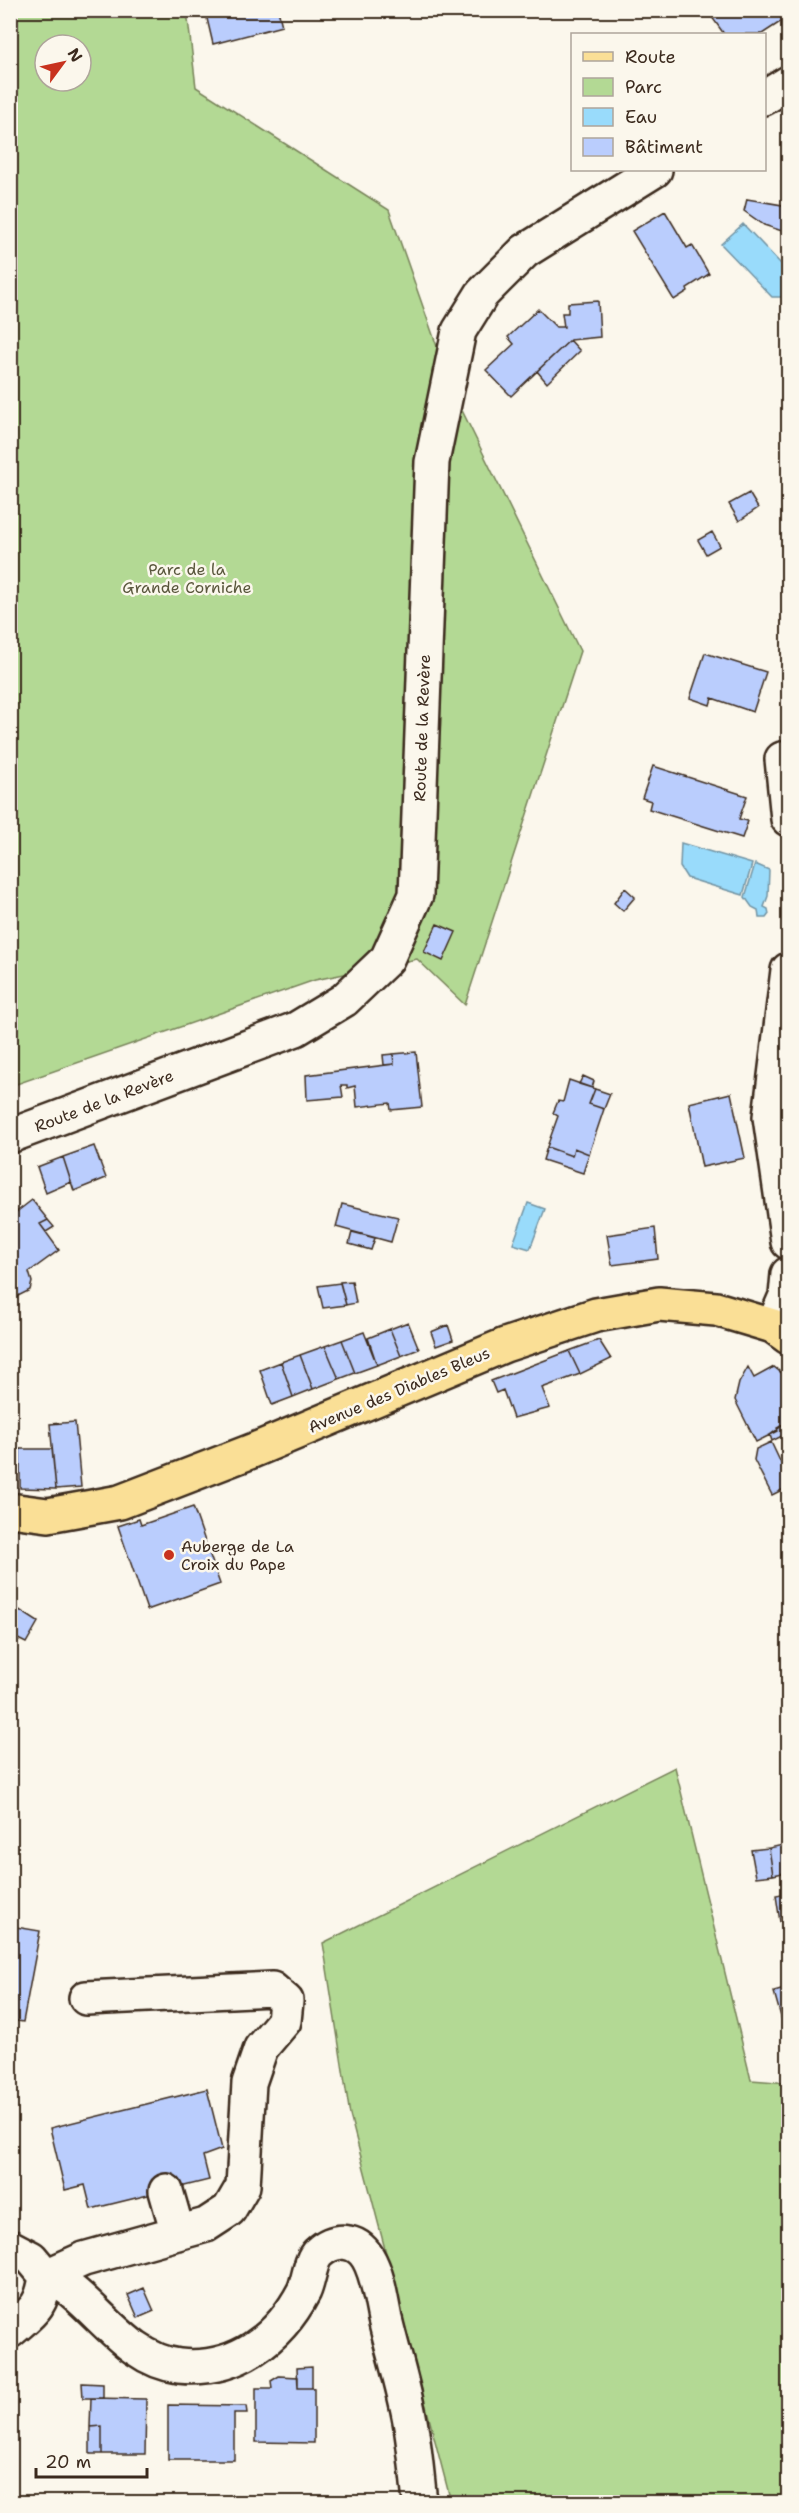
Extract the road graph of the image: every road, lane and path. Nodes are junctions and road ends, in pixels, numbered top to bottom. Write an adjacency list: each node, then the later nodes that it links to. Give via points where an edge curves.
1 (789, 83): 2 (street)
2 (766, 97)
3 (653, 171): 7 (street, Route de la Revère, via 525,251 482,294 459,331 432,462 416,895 387,959 344,1000 296,1029)
4 (782, 759): 5 (street)
5 (789, 819)
6 (789, 970): 8 (street, via 770,1117)
7 (10, 1136)
8 (789, 1242)
9 (789, 1274): 10 (street)
10 (781, 1331): 11 (main road, Avenue des Diables Bleus, via 716,1309 659,1304 596,1315 505,1346 120,1502 48,1515)
11 (10, 1510)
12 (86, 1998): 14 (street, via 272,1989 286,2001 284,2021 261,2048 249,2083 243,2186 229,2210 206,2225)
13 (166, 2191): 14 (street)
14 (178, 2233): 16 (street, via 84,2259)
15 (10, 2247): 16 (street, via 31,2258)
16 (46, 2276): 17 (street, via 43,2298); 18 (street, via 72,2291 114,2332 163,2364 203,2365 246,2355 275,2331 304,2291 316,2255 334,2242 358,2247 368,2258 379,2294 410,2421)
17 (10, 2331)
18 (420, 2502)

